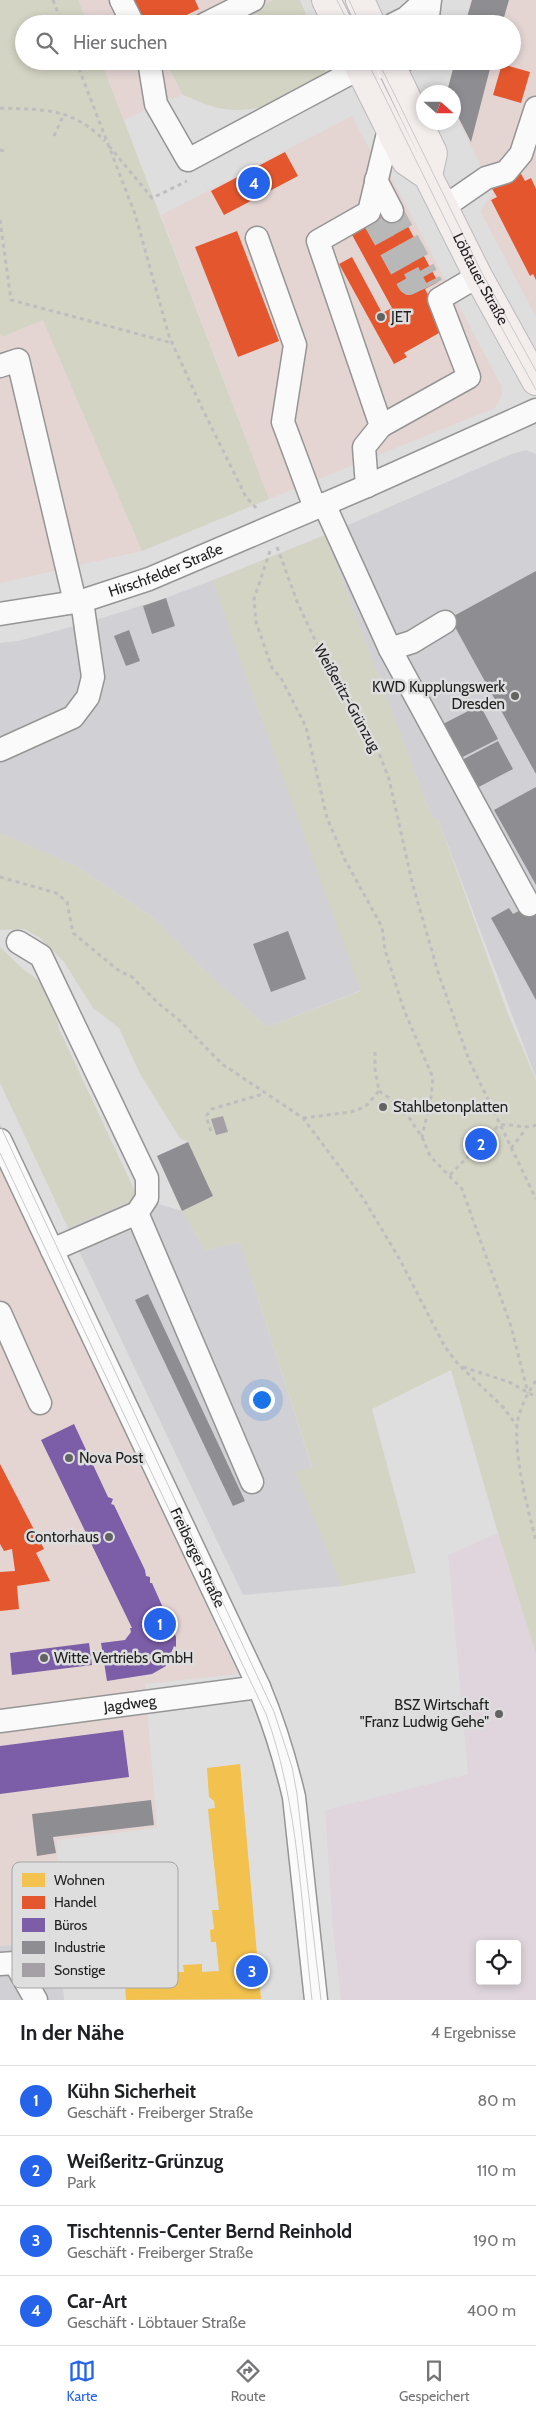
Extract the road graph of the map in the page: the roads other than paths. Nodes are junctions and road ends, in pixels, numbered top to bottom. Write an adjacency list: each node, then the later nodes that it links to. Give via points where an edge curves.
1 (121, 0): 8 (street)
2 (136, 0): 9 (street)
3 (253, 0): 7 (street)
4 (326, 0): 10 (main road)
5 (360, 0): 11 (main road)
6 (428, 0): 12 (street); 13 (street)
7 (214, 13)
8 (129, 15)
9 (144, 15)
10 (334, 15)
11 (367, 15)
12 (410, 15)
13 (427, 15)
14 (150, 70): 15 (street, via 156,104 188,160)
15 (349, 70)
16 (363, 70): 19 (main road, Löbtauer Straße)
17 (397, 70): 20 (main road, via 433,153)
18 (536, 108): 21 (street, via 521,154 506,172 486,178)
19 (390, 129): 20 (main road, Löbtauer Straße, via 406,161); 27 (street, via 376,180 379,214 318,240)
20 (428, 176): 21 (main road, Löbtauer Straße)
21 (444, 207): 23 (main road, Löbtauer Straße)
22 (257, 238): 29 (street, via 295,345 283,422)
23 (478, 276): 25 (main road, Löbtauer Straße); 27 (street, via 436,292 469,377)
24 (0, 366): 30 (street, via 18,360)
25 (536, 381)
26 (536, 410): 28 (street, Hirschfelder Straße)
27 (381, 426): 28 (street, via 364,447)
28 (367, 486): 29 (street, Hirschfelder Straße)
29 (320, 506): 30 (street, Hirschfelder Straße, via 272,534); 33 (street)
30 (79, 601): 31 (street, Hirschfelder Straße); 34 (street, via 93,677 88,696 73,717)
31 (0, 614)
32 (445, 622): 33 (street, via 412,642)
33 (390, 648): 35 (street)
34 (0, 750)
35 (529, 905)
36 (18, 942): 38 (street, via 41,956 147,1178 147,1198)
37 (1, 1147): 39 (street, Freiberger Straße)
38 (137, 1213): 39 (street); 42 (street)
39 (52, 1250): 43 (street, Freiberger Straße)
40 (0, 1313): 41 (street)
41 (40, 1403)
42 (252, 1482)
43 (260, 1687): 44 (street, Jagdweg); 47 (street, Freiberger Straße, via 280,1742 294,1797)
44 (0, 1721)
45 (29, 1988): 46 (street)
46 (36, 2000)
47 (316, 2000)

